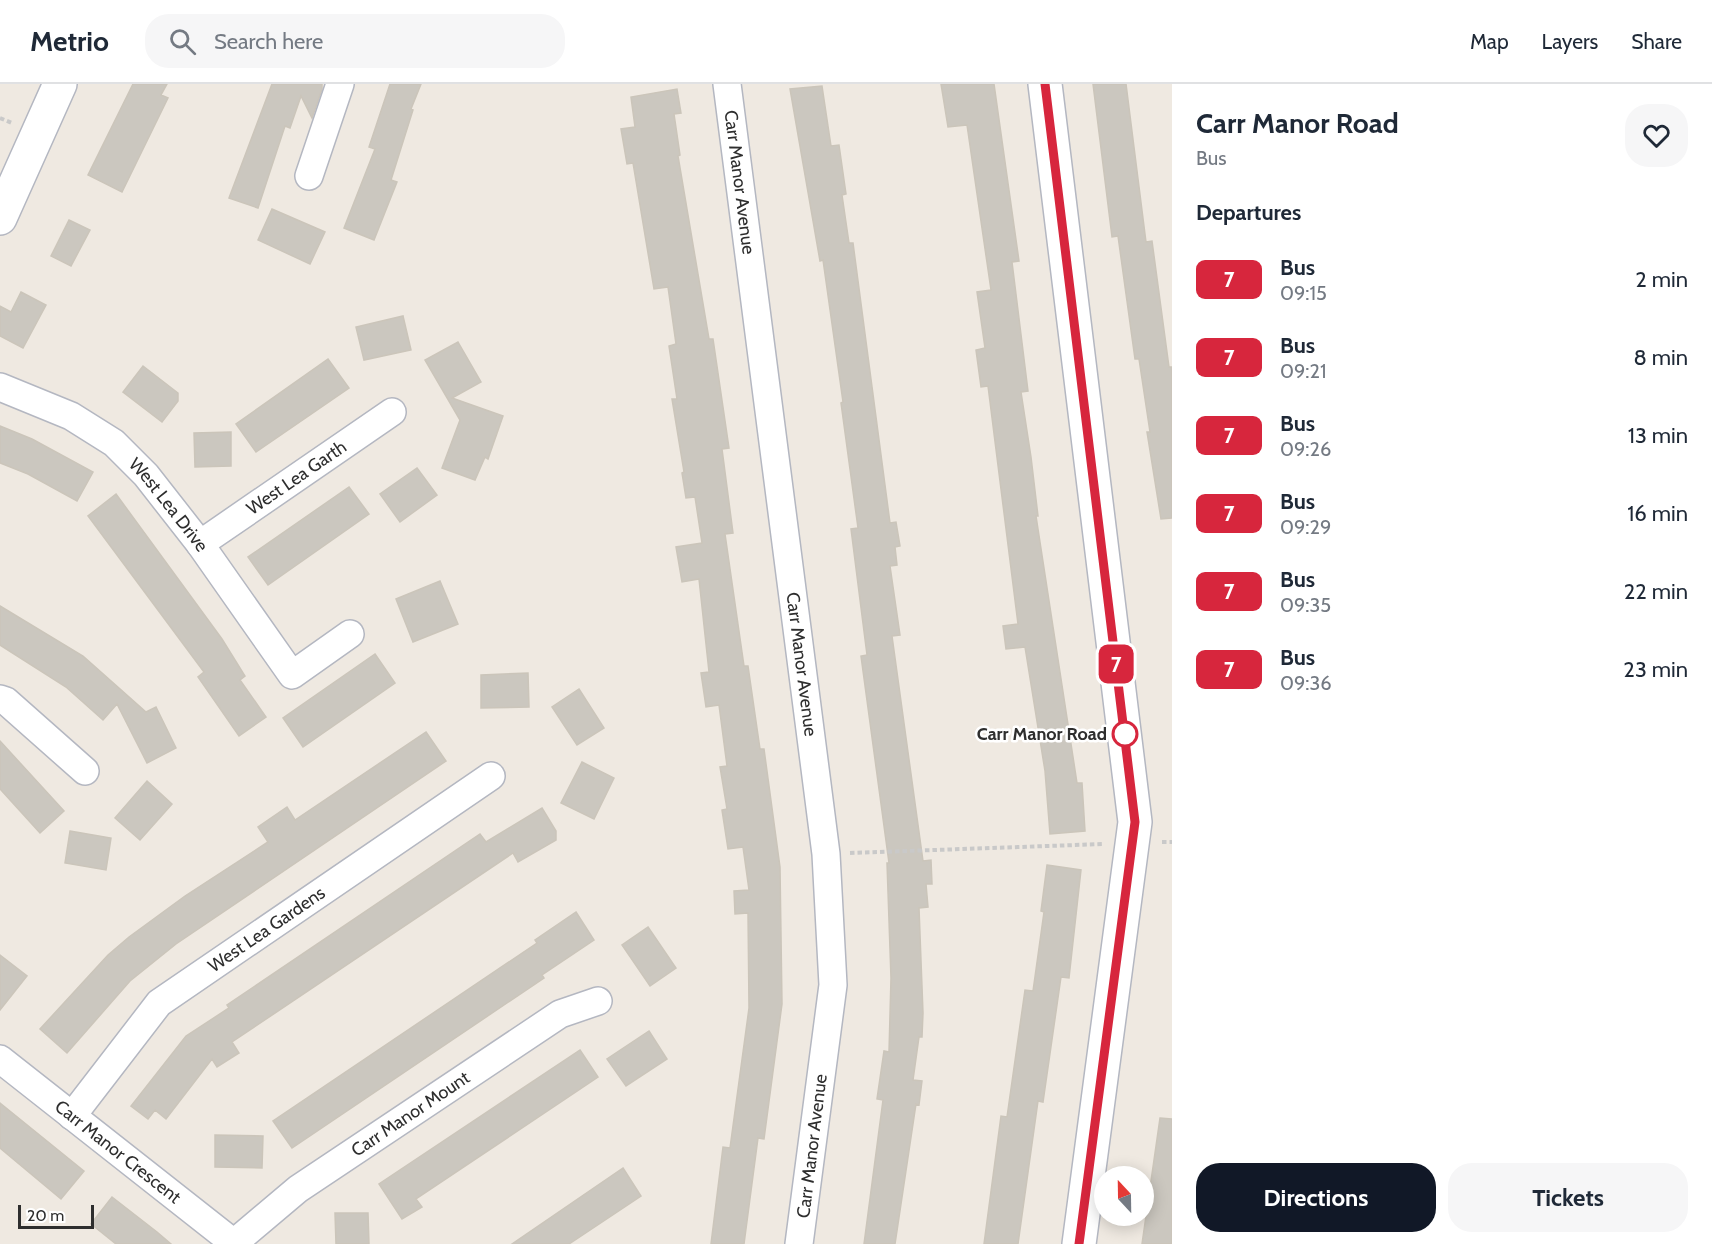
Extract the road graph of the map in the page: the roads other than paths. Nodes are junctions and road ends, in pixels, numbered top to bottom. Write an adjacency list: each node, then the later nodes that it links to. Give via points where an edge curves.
1 (60, 84): 6 (street)
2 (340, 84): 5 (street)
3 (727, 84): 18 (street, Carr Manor Avenue, via 826,854 833,984)
4 (1045, 84): 19 (street, via 1135,822)
5 (309, 176)
6 (0, 218)
7 (0, 387): 9 (street, West Lea Drive, via 71,416 114,443 146,475)
8 (392, 412): 9 (street, West Lea Garth)
9 (200, 544): 10 (street, West Lea Drive, via 292,675)
10 (350, 634)
11 (0, 699): 12 (street)
12 (85, 771)
13 (491, 776): 16 (street, West Lea Gardens, via 159,1003)
14 (598, 1001): 17 (street, Carr Manor Mount, via 560,1014 298,1189)
15 (0, 1059): 16 (street, Carr Manor Crescent)
16 (72, 1116): 17 (street, Carr Manor Crescent)
17 (235, 1244)
18 (800, 1244)
19 (1079, 1244)

